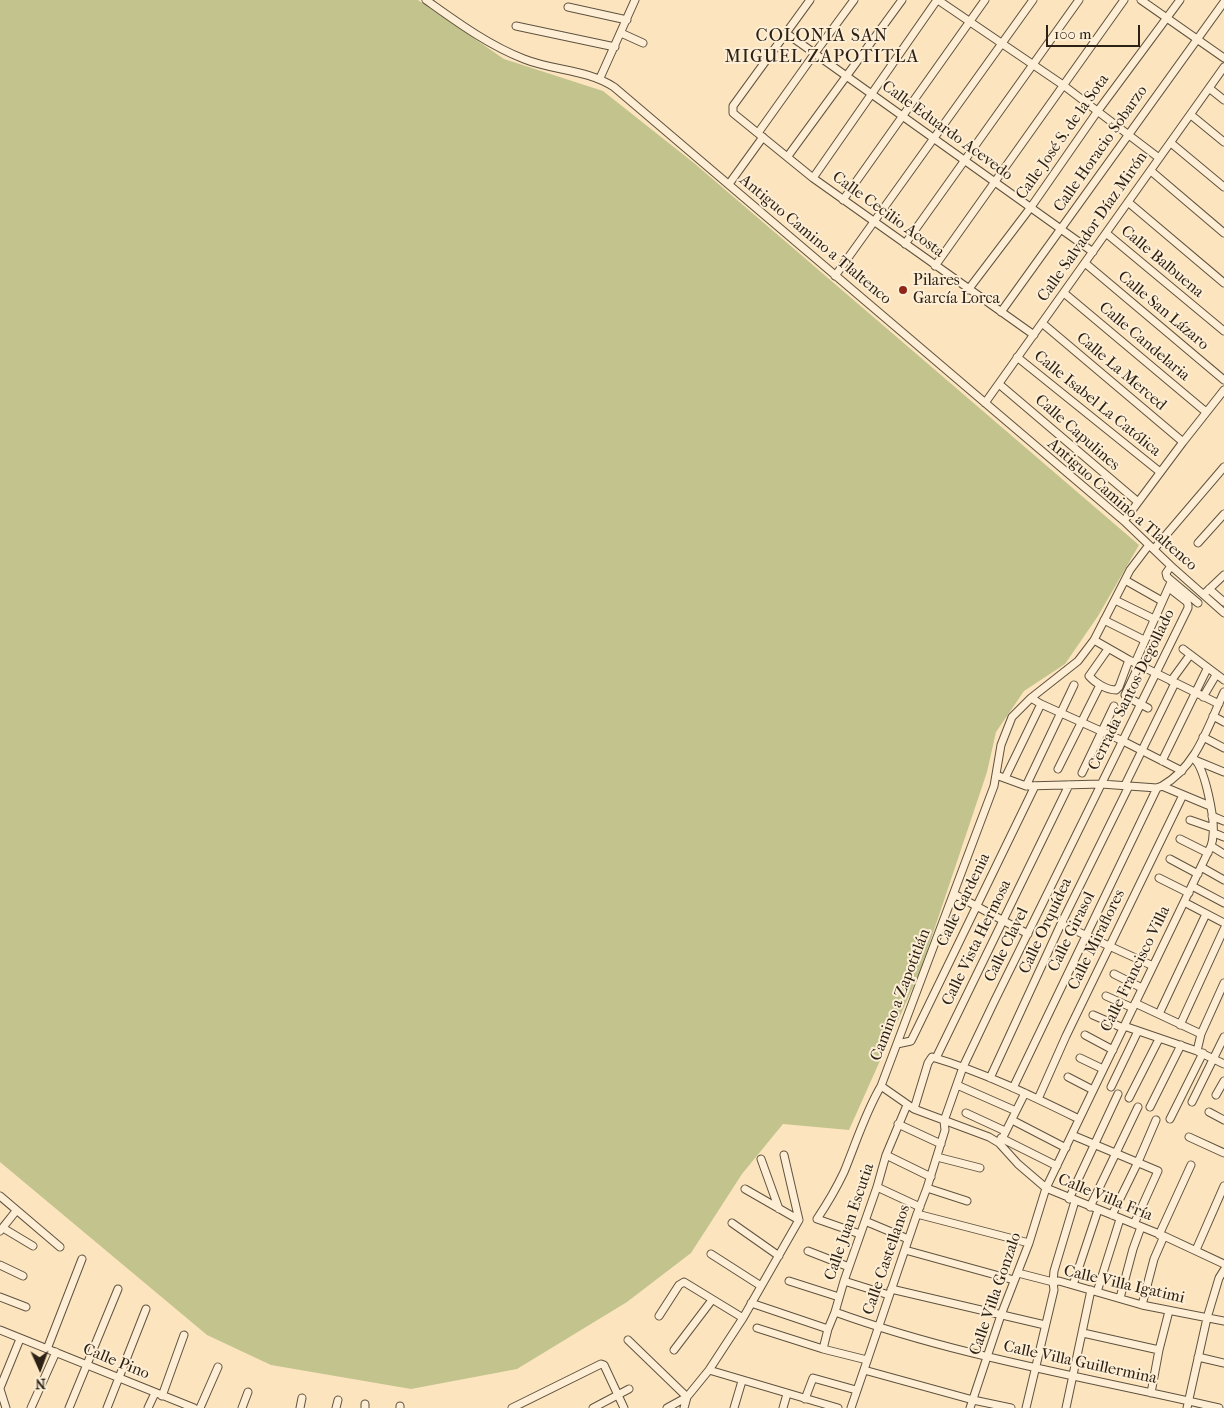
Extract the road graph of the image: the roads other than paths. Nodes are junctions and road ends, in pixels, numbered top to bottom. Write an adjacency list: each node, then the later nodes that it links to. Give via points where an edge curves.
1 (426, 0): 30 (street, Antiguo Camino a Tlaltenco, via 479,37 510,52 548,67)
2 (635, 0): 16 (street)
3 (810, 0): 19 (street)
4 (854, 0): 25 (street)
5 (902, 0): 29 (street)
6 (938, 0): 17 (street); 33 (street)
7 (985, 0): 17 (street)
8 (1033, 0): 23 (street)
9 (1078, 0): 27 (street)
10 (1124, 0): 31 (street)
11 (1141, 0): 15 (street)
12 (1180, 0): 15 (street, Calle José S. de la Sota)
13 (1224, 2): 21 (street, Calle Horacio Sobarzo)
14 (568, 7): 16 (street)
15 (1167, 18): 21 (street); 35 (street, Calle José S. de la Sota)
16 (626, 20): 20 (street)
17 (970, 21): 23 (street); 37 (street)
18 (516, 26): 24 (street)
19 (786, 32): 25 (street, Calle Eduardo Acevedo); 39 (street, Calle Cecilio Acosta, via 732,110)
20 (621, 33): 22 (street); 24 (street)
21 (1198, 40): 26 (street); 38 (street, Calle Horacio Sobarzo)
22 (643, 43)
23 (1001, 44): 27 (street); 40 (street)
24 (615, 47): 30 (street)
25 (815, 53): 29 (street, Calle Eduardo Acevedo); 39 (street)
26 (1224, 58)
27 (1032, 66): 31 (street); 45 (street)
28 (1224, 67): 32 (street, Calle Salvador Díaz Mirón)
29 (847, 76): 33 (street, Calle Eduardo Acevedo); 43 (street)
30 (600, 78): 49 (street, Antiguo Camino a Tlaltenco)
31 (1062, 85): 35 (street); 48 (street)
32 (1209, 88): 34 (street); 36 (street, Calle Salvador Díaz Mirón)
33 (872, 94): 37 (street, Calle Eduardo Acevedo); 47 (street)
34 (1224, 100)
35 (1097, 112): 38 (street); 53 (street, Calle José S. de la Sota)
36 (1191, 115): 41 (street); 42 (street, Calle Salvador Díaz Mirón)
37 (902, 116): 40 (street, Calle Eduardo Acevedo); 51 (street)
38 (1128, 133): 44 (street); 55 (street, Calle Horacio Sobarzo)
39 (761, 135): 43 (street, Calle Cecilio Acosta); 49 (street)
40 (934, 137): 45 (street, Calle Eduardo Acevedo); 54 (street)
41 (1224, 142)
42 (1171, 143): 44 (street, Calle Salvador Díaz Mirón); 50 (street)
43 (788, 156): 47 (street, Calle Cecilio Acosta)
44 (1159, 158): 46 (street, Calle Salvador Díaz Mirón)
45 (965, 160): 48 (street, Calle Eduardo Acevedo); 58 (street)
46 (1151, 171): 52 (street, Calle Salvador Díaz Mirón); 57 (street)
47 (813, 178): 51 (street, Calle Cecilio Acosta)
48 (994, 182): 53 (street, Calle Eduardo Acevedo); 61 (street)
49 (728, 184): 62 (street, Antiguo Camino a Tlaltenco)
50 (1224, 187)
51 (843, 200): 54 (street, Calle Cecilio Acosta)
52 (1128, 202): 56 (street, Calle Salvador Díaz Mirón); 63 (street)
53 (1031, 207): 55 (street, Calle Eduardo Acevedo); 64 (street, Calle José S. de la Sota)
54 (874, 222): 58 (street, Calle Cecilio Acosta); 62 (street)
55 (1062, 228): 59 (street, Calle Eduardo Acevedo); 66 (street, Calle Horacio Sobarzo)
56 (1106, 233): 59 (street, Calle Salvador Díaz Mirón); 68 (street, Calle Balbuena)
57 (1224, 233)
58 (904, 244): 61 (street, Calle Cecilio Acosta)
59 (1093, 252): 60 (street, Calle Salvador Díaz Mirón)
60 (1085, 263): 65 (street, Calle Salvador Díaz Mirón); 71 (street, Calle San Lázaro)
61 (935, 266): 64 (street, Calle Cecilio Acosta)
62 (835, 276): 74 (street, Antiguo Camino a Tlaltenco)
63 (1224, 283)
64 (968, 290): 66 (street, Calle Cecilio Acosta)
65 (1064, 293): 67 (street, Calle Salvador Díaz Mirón); 75 (street, Calle Candelaria)
66 (1001, 312): 69 (street, Calle Cecilio Acosta)
67 (1042, 323): 69 (street, Calle Salvador Díaz Mirón); 76 (street, Calle La Merced)
68 (1224, 331)
69 (1034, 335): 70 (street, Calle Salvador Díaz Mirón)
70 (1017, 357): 72 (street, Calle Salvador Díaz Mirón); 78 (street, Calle Isabel La Católica)
71 (1224, 380)
72 (999, 384): 74 (street, Calle Salvador Díaz Mirón); 79 (street, Calle Capulines)
73 (1224, 390): 75 (street)
74 (985, 403): 81 (street, Antiguo Camino a Tlaltenco)
75 (1206, 412): 76 (street)
76 (1182, 442): 78 (street)
77 (1224, 467): 83 (street, Camino a Zapotitlán)
78 (1160, 472): 79 (street)
79 (1138, 502): 81 (street)
80 (1224, 514): 82 (street)
81 (1124, 521): 83 (street, Antiguo Camino a Tlaltenco)
82 (1198, 543)
83 (1151, 547): 84 (street, Antiguo Camino a Tlaltenco); 86 (street, Camino a Zapotitlán)
84 (1171, 566): 87 (street, via 1166,573); 88 (street, Antiguo Camino a Tlaltenco)
85 (1224, 575): 88 (street)
86 (1125, 580): 89 (street, Camino a Zapotitlán); 90 (street)
87 (1170, 585): 90 (street); 92 (street); 103 (street, Cerrada Santos Degollado, via 1188,605)
88 (1206, 592): 91 (street); 93 (street, Antiguo Camino a Tlaltenco)
89 (1115, 600): 94 (street); 95 (street, Camino a Zapotitlán)
90 (1162, 600): 94 (street)
91 (1224, 602)
92 (1198, 603)
93 (1224, 613)
94 (1154, 619): 97 (street)
95 (1104, 620): 96 (street, Camino a Zapotitlán); 97 (street)
96 (1094, 640): 98 (street); 112 (street, Camino a Zapotitlán, via 1069,670)
97 (1144, 640): 101 (street)
98 (1108, 649): 101 (street); 108 (street, via 1089,676)
99 (1183, 649): 100 (street)
100 (1190, 655): 102 (street); 106 (street, Calle Orquídea)
101 (1134, 663): 103 (street); 108 (street, via 1116,690); 116 (street, via 1125,695)
102 (1207, 668): 104 (street); 110 (street)
103 (1156, 673): 106 (street); 116 (street, Cerrada Santos Degollado)
104 (1216, 675): 105 (street); 111 (street)
105 (1224, 680)
106 (1173, 682): 110 (street); 125 (street, Calle Orquídea)
107 (1074, 685): 117 (street)
108 (1100, 685): 120 (street)
109 (1224, 692): 114 (street)
110 (1194, 693): 111 (street); 127 (street)
111 (1203, 697): 114 (street)
112 (1031, 698): 113 (street); 132 (street, Camino a Zapotitlán, via 1012,717 1006,730)
113 (1041, 704): 117 (street); 133 (street)
114 (1219, 704): 118 (street)
115 (1114, 706): 121 (street)
116 (1144, 706): 123 (street, Cerrada Santos Degollado)
117 (1061, 713): 120 (street); 136 (street)
118 (1213, 716): 119 (street); 122 (street)
119 (1224, 722)
120 (1081, 723): 121 (street); 128 (street)
121 (1102, 732): 123 (street); 131 (street)
122 (1204, 737): 124 (street); 126 (street)
123 (1123, 741): 125 (street); 134 (street, Cerrada Santos Degollado)
124 (1224, 748)
125 (1142, 751): 127 (street); 138 (street, Calle Orquídea)
126 (1194, 759): 129 (street); 130 (street); 141 (street, Calle Francisco Villa, via 1202,772)
127 (1162, 761): 129 (street)
128 (1058, 769)
129 (1182, 771): 139 (street)
130 (1224, 772)
131 (1082, 773)
132 (996, 775): 133 (street); 155 (street, Camino a Zapotitlán)
133 (1005, 778): 136 (street)
134 (1101, 784): 135 (street); 138 (street); 164 (street, Calle Clavel)
135 (1069, 785): 137 (street); 160 (street, Calle Vista Hermosa)
136 (1026, 786): 137 (street)
137 (1035, 786): 158 (street, Calle Gardenia)
138 (1127, 786): 139 (street); 161 (street, Calle Orquídea)
139 (1159, 787): 140 (street); 165 (street, Calle Girasol)
140 (1183, 795): 141 (street); 166 (street, Calle Miraflores)
141 (1210, 806): 142 (street, Calle Francisco Villa)
142 (1212, 816): 144 (street); 145 (street, Calle Francisco Villa)
143 (1190, 820): 145 (street)
144 (1224, 821)
145 (1213, 831): 146 (street); 148 (street, Calle Francisco Villa)
146 (1224, 838)
147 (1180, 839): 148 (street)
148 (1209, 850): 149 (street); 151 (street, Calle Francisco Villa)
149 (1224, 854)
150 (1170, 859): 151 (street)
151 (1199, 870): 153 (street); 154 (street, Calle Francisco Villa)
152 (1159, 878): 154 (street)
153 (1224, 880)
154 (1190, 890): 156 (street, Calle Francisco Villa); 157 (street)
155 (954, 894): 158 (street); 182 (street, Camino a Zapotitlán)
156 (1184, 902): 159 (street); 167 (street, Calle Francisco Villa)
157 (1224, 903)
158 (976, 907): 160 (street); 182 (street, Calle Gardenia, via 910,1040)
159 (1206, 914): 162 (street); 173 (street)
160 (1002, 920): 164 (street); 186 (street, Calle Vista Hermosa)
161 (1061, 924): 165 (street); 193 (street, Calle Orquídea)
162 (1224, 924)
163 (1224, 929): 175 (street)
164 (1028, 934): 190 (street, Calle Clavel)
165 (1086, 935): 166 (street); 198 (street, Calle Girasol)
166 (1109, 946): 167 (street); 204 (street, Calle Miraflores)
167 (1153, 966): 170 (street, Calle Francisco Villa)
168 (1114, 974): 170 (street)
169 (1224, 983): 178 (street)
170 (1142, 988): 172 (street, Calle Francisco Villa)
171 (1106, 996): 172 (street)
172 (1134, 1006): 173 (street); 176 (street, Calle Francisco Villa)
173 (1159, 1014): 175 (street)
174 (1093, 1015): 176 (street)
175 (1180, 1025): 178 (street)
176 (1124, 1027): 177 (street); 184 (street, Calle Francisco Villa)
177 (1138, 1031): 181 (street); 197 (street)
178 (1201, 1034): 185 (street)
179 (1085, 1035): 184 (street)
180 (1224, 1037): 188 (street)
181 (1159, 1039): 183 (street); 203 (street)
182 (897, 1044): 196 (street, Camino a Zapotitlán)
183 (1182, 1045): 185 (street); 208 (street)
184 (1113, 1050): 191 (street, Calle Francisco Villa)
185 (1200, 1052): 188 (street); 214 (street)
186 (936, 1058): 190 (street); 209 (street, Calle Vista Hermosa, via 932,1057 928,1063)
187 (1080, 1058): 191 (street)
188 (1214, 1060): 189 (street); 205 (street)
189 (1224, 1064)
190 (963, 1067): 193 (street); 195 (street, Calle Clavel)
191 (1103, 1069): 199 (street, Calle Francisco Villa)
192 (1068, 1077): 199 (street)
193 (990, 1078): 198 (street)
194 (1224, 1081): 202 (street)
195 (957, 1085): 210 (street); 218 (street, Calle Clavel)
196 (881, 1086): 206 (street, Calle Villa Fría); 257 (street, Camino a Zapotitlán, via 843,1173 817,1219)
197 (1111, 1086)
198 (1013, 1088): 200 (street)
199 (1093, 1090): 213 (street, Calle Francisco Villa)
200 (1025, 1093): 204 (street); 210 (street)
201 (1118, 1094): 224 (street)
202 (1216, 1095)
203 (1129, 1098)
204 (1038, 1099): 213 (street)
205 (1192, 1102)
206 (907, 1105): 209 (street, Calle Villa Fría); 219 (street, Calle Juan Escutia)
207 (1138, 1107): 227 (street)
208 (1150, 1107)
209 (914, 1109): 218 (street, Calle Villa Fría)
210 (1016, 1111): 215 (street)
211 (1209, 1112): 217 (street)
212 (966, 1113): 222 (street)
213 (1079, 1119): 220 (street, Calle Francisco Villa)
214 (1170, 1119)
215 (1012, 1120): 222 (street); 225 (street)
216 (1156, 1120): 232 (street)
217 (1224, 1120)
218 (944, 1121): 222 (street, Calle Villa Fría, via 989,1137); 223 (street, Calle Castellanos)
219 (898, 1124): 223 (street); 229 (street, Calle Juan Escutia)
220 (1072, 1135): 224 (street); 225 (street, Calle Francisco Villa)
221 (1189, 1137): 226 (street)
222 (1002, 1138): 234 (street); 240 (street, Calle Villa Fría, via 1018,1164)
223 (941, 1144): 230 (street, Calle Castellanos)
224 (1093, 1144): 227 (street); 243 (street)
225 (1066, 1148): 234 (street, Calle Francisco Villa)
226 (1224, 1153)
227 (1116, 1154): 232 (street); 245 (street)
228 (784, 1155): 252 (street)
229 (886, 1155): 236 (street); 238 (street, Calle Juan Escutia)
230 (937, 1157): 235 (street); 236 (street, Calle Castellanos)
231 (761, 1158): 246 (street)
232 (1138, 1162): 250 (street); 255 (street, via 1158,1171)
233 (1192, 1165): 258 (street)
234 (1057, 1166): 240 (street, Calle Francisco Villa)
235 (980, 1168)
236 (930, 1177): 239 (street, Calle Castellanos)
237 (1224, 1186): 264 (street)
238 (877, 1188): 247 (street); 253 (street, Calle Juan Escutia)
239 (927, 1188): 244 (street); 247 (street, Calle Castellanos)
240 (1046, 1188): 243 (street, Calle Villa Fría); 260 (street, Calle Villa Gonzalo)
241 (745, 1189): 246 (street)
242 (0, 1196): 249 (street)
243 (1072, 1200): 245 (street, Calle Villa Fría); 279 (street)
244 (968, 1201)
245 (1090, 1207): 248 (street, Calle Villa Fría)
246 (780, 1209): 252 (street)
247 (918, 1210): 259 (street, Calle Castellanos); 260 (street)
248 (1098, 1210): 250 (street, Calle Villa Fría); 280 (street)
249 (16, 1211): 256 (street); 262 (street)
250 (1112, 1215): 251 (street, Calle Villa Fría)
251 (1120, 1219): 255 (street, Calle Villa Fría); 283 (street)
252 (799, 1220): 267 (street)
253 (865, 1220): 257 (street, Calle Juan Escutia); 259 (street)
254 (732, 1223): 267 (street)
255 (1137, 1226): 258 (street, Calle Villa Fría); 287 (street)
256 (1, 1230): 261 (street)
257 (860, 1234): 271 (street, Calle Juan Escutia)
258 (1161, 1235): 264 (street, Calle Villa Fría); 290 (street)
259 (908, 1239): 263 (street, Calle Castellanos)
260 (1029, 1243): 273 (street, Calle Villa Gonzalo)
261 (33, 1246)
262 (60, 1248)
263 (905, 1250): 276 (street); 284 (street, Calle Castellanos)
264 (1196, 1250): 269 (street, Calle Villa Fría)
265 (808, 1251): 271 (street)
266 (711, 1254): 281 (street)
267 (779, 1256): 281 (street)
268 (82, 1259): 309 (street)
269 (1224, 1264)
270 (0, 1265): 274 (street)
271 (849, 1267): 278 (street, Calle Juan Escutia)
272 (1224, 1270): 275 (street)
273 (1018, 1273): 276 (street, Calle Villa Gonzalo); 279 (street, Calle Villa Igatimi)
274 (24, 1276)
275 (1222, 1279): 298 (street)
276 (1014, 1280): 295 (street, Calle Villa Gonzalo)
277 (789, 1281): 286 (street)
278 (844, 1281): 284 (street); 286 (street, Calle Juan Escutia)
279 (1053, 1282): 280 (street, Calle Villa Igatimi); 300 (street)
280 (1073, 1285): 283 (street, Calle Villa Igatimi)
281 (761, 1286): 289 (street)
282 (118, 1289): 318 (street)
283 (1094, 1291): 287 (street, Calle Villa Igatimi); 305 (street)
284 (890, 1292): 295 (street); 302 (street, Calle Castellanos)
285 (0, 1297): 291 (street)
286 (839, 1297): 294 (street, Calle Juan Escutia)
287 (1120, 1298): 290 (street, Calle Villa Igatimi)
288 (712, 1300): 296 (street, via 682,1282); 297 (street); 311 (street)
289 (752, 1303): 297 (street); 303 (street)
290 (1142, 1304): 293 (street, Calle Villa Igatimi)
291 (26, 1307)
292 (146, 1309): 324 (street)
293 (1169, 1311): 298 (street, Calle Villa Igatimi); 312 (street)
294 (835, 1312): 302 (street, Calle Villa Guillermina); 303 (street, Calle Juan Escutia)
295 (1001, 1315): 300 (street); 314 (street, Calle Villa Gonzalo)
296 (658, 1316)
297 (743, 1318): 321 (street)
298 (1207, 1318): 299 (street, Calle Villa Igatimi); 315 (street)
299 (1224, 1322)
300 (1045, 1325): 320 (street)
301 (757, 1328): 310 (street)
302 (878, 1328): 314 (street, Calle Villa Guillermina); 316 (street, Calle Castellanos)
303 (828, 1329): 310 (street, Calle Juan Escutia)
304 (0, 1330): 307 (street, Calle Pino)
305 (1083, 1333): 312 (street); 323 (street)
306 (184, 1335): 334 (street)
307 (20, 1339): 309 (street, Calle Pino); 326 (street)
308 (628, 1340): 335 (street)
309 (47, 1349): 313 (street, Calle Pino)
310 (823, 1349): 316 (street)
311 (674, 1350)
312 (1159, 1350): 330 (street)
313 (56, 1352): 318 (street, Calle Pino); 343 (street)
314 (988, 1357): 320 (street, Calle Villa Guillermina); 339 (street, Calle Villa Gonzalo)
315 (1198, 1357): 317 (street); 340 (street)
316 (867, 1360): 322 (street, Calle Castellanos)
317 (1224, 1363)
318 (87, 1364): 324 (street, Calle Pino); 344 (street)
319 (218, 1367): 347 (street)
320 (1036, 1368): 323 (street, Calle Villa Guillermina); 362 (street)
321 (709, 1370): 325 (street); 335 (street)
322 (864, 1370): 328 (street, Calle Castellanos); 339 (street)
323 (1073, 1375): 330 (street, Calle Villa Guillermina); 363 (street)
324 (120, 1378): 331 (street, Calle Pino); 345 (street)
325 (742, 1381): 332 (street); 356 (street)
326 (0, 1388): 342 (street)
327 (630, 1389): 333 (street)
328 (856, 1390): 337 (street, via 813,1378); 359 (street, Calle Castellanos)
329 (248, 1392): 348 (street)
330 (1151, 1392): 340 (street, Calle Villa Guillermina)
331 (155, 1393): 334 (street, Calle Pino); 346 (street)
332 (787, 1394): 337 (street); 357 (street)
333 (618, 1395): 351 (street, via 601,1364); 352 (street); 353 (street)
334 (162, 1396): 341 (street, Calle Pino)
335 (687, 1397): 354 (street); 355 (street)
336 (302, 1398): 349 (street)
337 (805, 1399): 358 (street)
338 (338, 1400): 350 (street)
339 (972, 1400): 360 (street, Calle Villa Gonzalo); 361 (street)
340 (1188, 1405): 364 (street, Calle Villa Guillermina)
341 (189, 1407)
342 (6, 1408)
343 (31, 1408)
344 (69, 1408)
345 (107, 1408)
346 (148, 1408)
347 (200, 1408)
348 (242, 1408)
349 (300, 1408)
350 (336, 1408)
351 (512, 1408)
352 (593, 1408)
353 (624, 1408)
354 (667, 1408)
355 (684, 1408)
356 (734, 1408)
357 (783, 1408)
358 (836, 1408)
359 (851, 1408)
360 (970, 1408)
361 (1011, 1408)
362 (1026, 1408)
363 (1066, 1408)
364 (1219, 1408)

